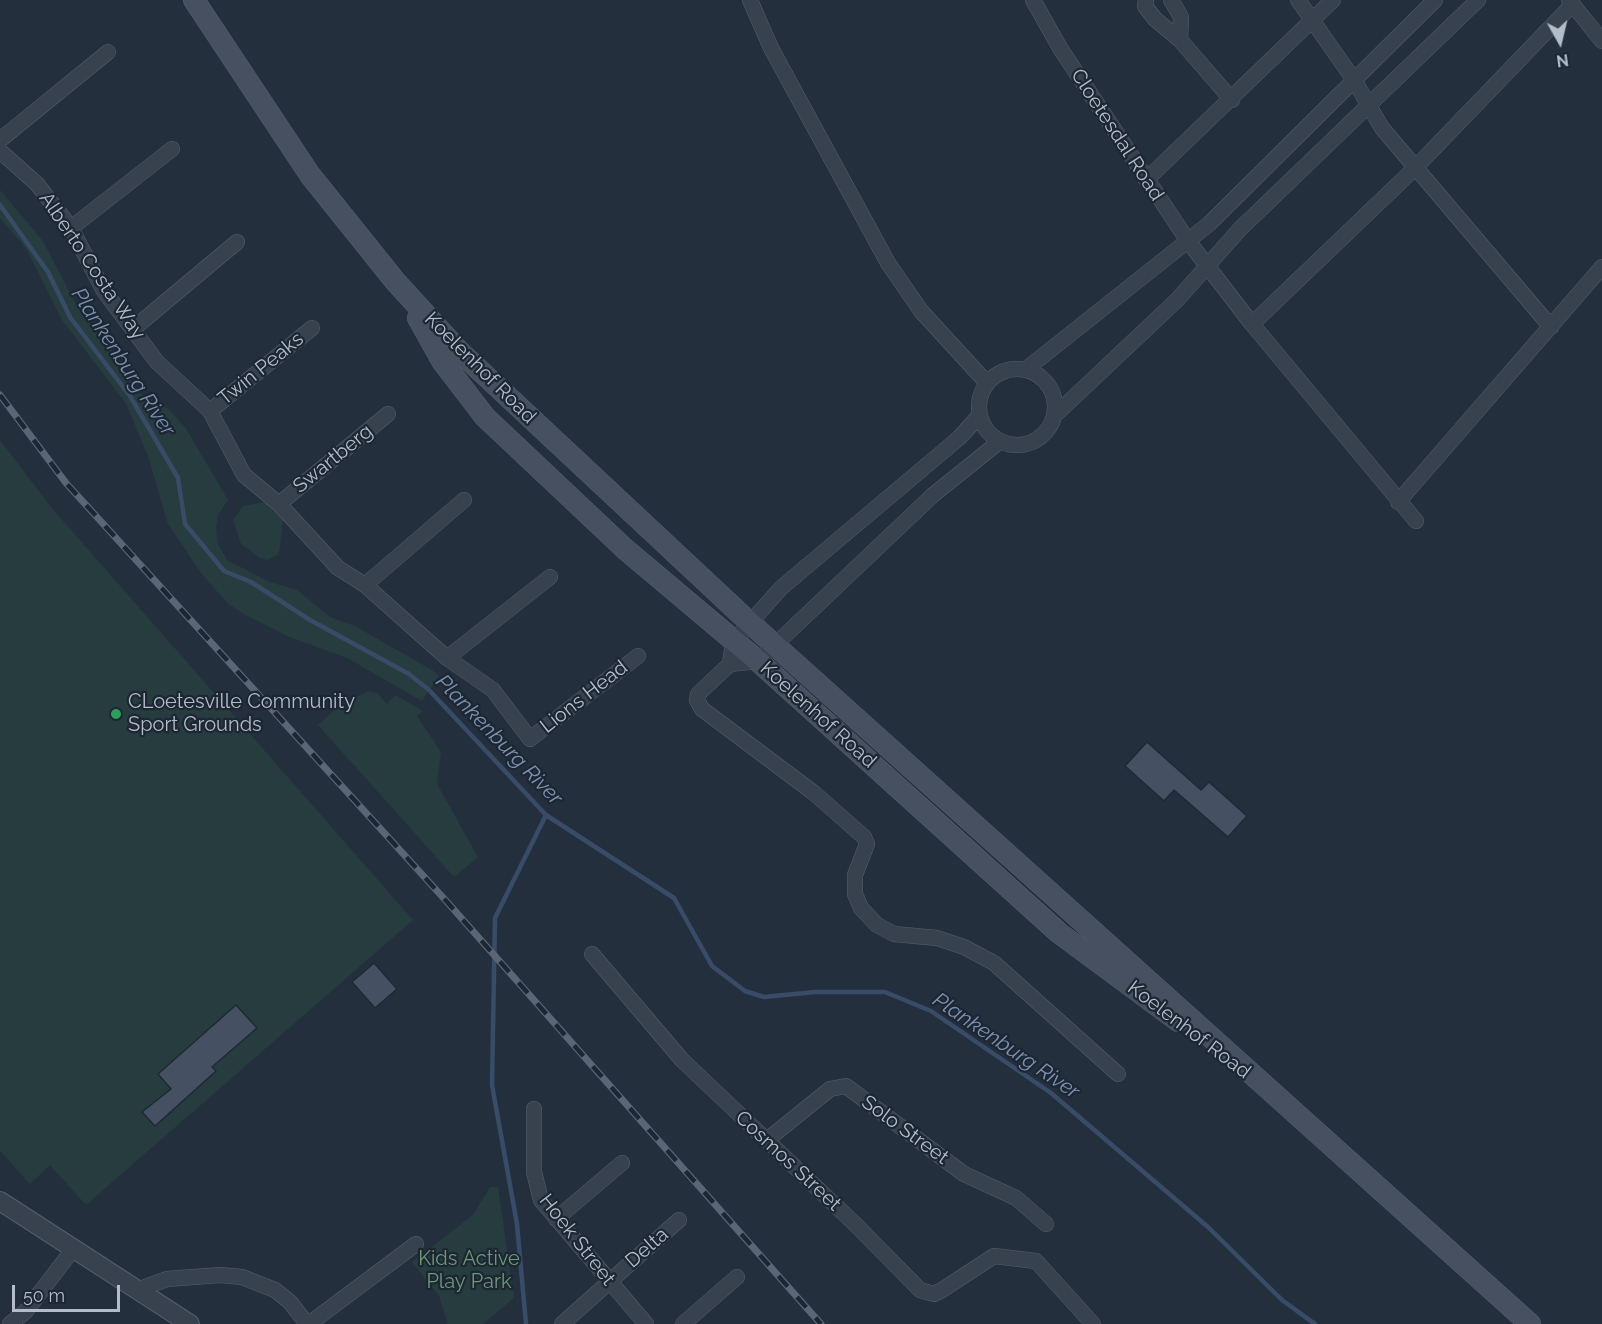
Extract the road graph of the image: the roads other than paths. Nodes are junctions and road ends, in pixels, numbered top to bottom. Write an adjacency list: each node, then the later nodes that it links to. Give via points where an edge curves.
1 (194, 0): 28 (main road, Koelenhof Road, via 310,175)
2 (750, 0): 34 (street, via 771,48 888,263 921,311)
3 (1033, 0): 22 (street, Cloetesdal Road)
4 (1146, 0): 12 (street, via 1145,6 1155,20)
5 (1171, 0): 12 (street, via 1181,17)
6 (1298, 0): 11 (street)
7 (1333, 0): 11 (street)
8 (1435, 0): 15 (street)
9 (1478, 0): 17 (street)
10 (1570, 3): 13 (street); 21 (street)
11 (1312, 21): 15 (street); 16 (street)
12 (1180, 40): 16 (street)
13 (1602, 41)
14 (108, 52): 18 (street)
15 (1354, 80): 17 (street); 24 (street)
16 (1232, 100): 22 (street)
17 (1370, 106): 21 (street, via 1382,128); 26 (street, via 1240,229)
18 (0, 140)
19 (172, 149): 23 (street)
20 (0, 150): 23 (street, Alberto Costa Way, via 37,184)
21 (1415, 168): 29 (street); 30 (street)
22 (1146, 180): 24 (street, Cloetesdal Road)
23 (71, 228): 32 (street, Alberto Costa Way, via 104,291)
24 (1188, 241): 26 (street, Cloetesdal Road); 33 (street)
25 (237, 242): 32 (street)
26 (1207, 266): 29 (street, Cloetesdal Road); 38 (street, via 1178,300)
27 (1602, 267): 30 (street)
28 (396, 281): 46 (main road, Koelenhof Road, via 458,350); 47 (main road, Koelenhof Road, via 442,361 485,417 625,549)
29 (1252, 324): 41 (street, Cloetesdal Road)
30 (1551, 327): 41 (street)
31 (312, 328): 35 (street, Twin Peaks)
32 (133, 329): 35 (street, Alberto Costa Way, via 168,375)
33 (1024, 370): 34 (street, via 1004,371); 38 (street, via 1036,374 1049,387 1055,404)
34 (987, 383): 37 (street, via 981,393)
35 (210, 411): 42 (street, Alberto Costa Way, via 244,475)
36 (388, 414): 42 (street, Swartberg)
37 (979, 416): 39 (street); 46 (street, via 959,438 781,588)
38 (1054, 416): 39 (street, via 1034,442)
39 (999, 442): 48 (street, via 933,495)
40 (464, 500): 45 (street)
41 (1398, 502): 43 (street, Cloetesdal Road)
42 (279, 504): 45 (street, Alberto Costa Way, via 338,568)
43 (1416, 521)
44 (550, 577): 50 (street)
45 (365, 585): 50 (street, Alberto Costa Way)
46 (749, 622): 47 (street); 48 (main road, Koelenhof Road)
47 (733, 642): 51 (main road, Koelenhof Road); 52 (street)
48 (776, 644): 51 (street); 56 (main road, Koelenhof Road)
49 (638, 656): 53 (street, Lions Head)
50 (447, 658): 53 (street, Alberto Costa Way, via 493,690)
51 (758, 661): 52 (street); 56 (main road, Koelenhof Road, via 1059,933)
52 (730, 664): 55 (street, via 698,694 698,705 814,793 864,837 867,844 855,875 855,894 861,908 877,925 894,934 937,938 964,946 994,963)
53 (530, 739)
54 (592, 954): 58 (street, Cosmos Street, via 682,1060)
55 (1118, 1074)
56 (1289, 1105): 76 (main road, Koelenhof Road)
57 (534, 1109): 61 (street, Hoek Street, via 536,1184)
58 (767, 1140): 63 (street, Solo Street, via 830,1089 846,1086 964,1174 1016,1198); 75 (street, Cosmos Street, via 925,1293 942,1290 994,1256 1010,1256 1036,1261)
59 (622, 1163): 61 (street)
60 (0, 1201): 65 (street)
61 (556, 1219): 67 (street, Hoek Street)
62 (679, 1220): 67 (street, Delta)
63 (1046, 1224)
64 (416, 1244): 71 (street)
65 (74, 1248): 68 (street); 69 (street, via 26,1311)
66 (738, 1277): 74 (street)
67 (609, 1282): 72 (street, Delta); 73 (street, Hoek Street)
68 (137, 1290): 70 (street); 71 (street, via 167,1279 242,1277 275,1290)
69 (10, 1324)
70 (190, 1324)
71 (308, 1324)
72 (562, 1324)
73 (646, 1324)
74 (683, 1324)
75 (1094, 1324)
76 (1530, 1324)

